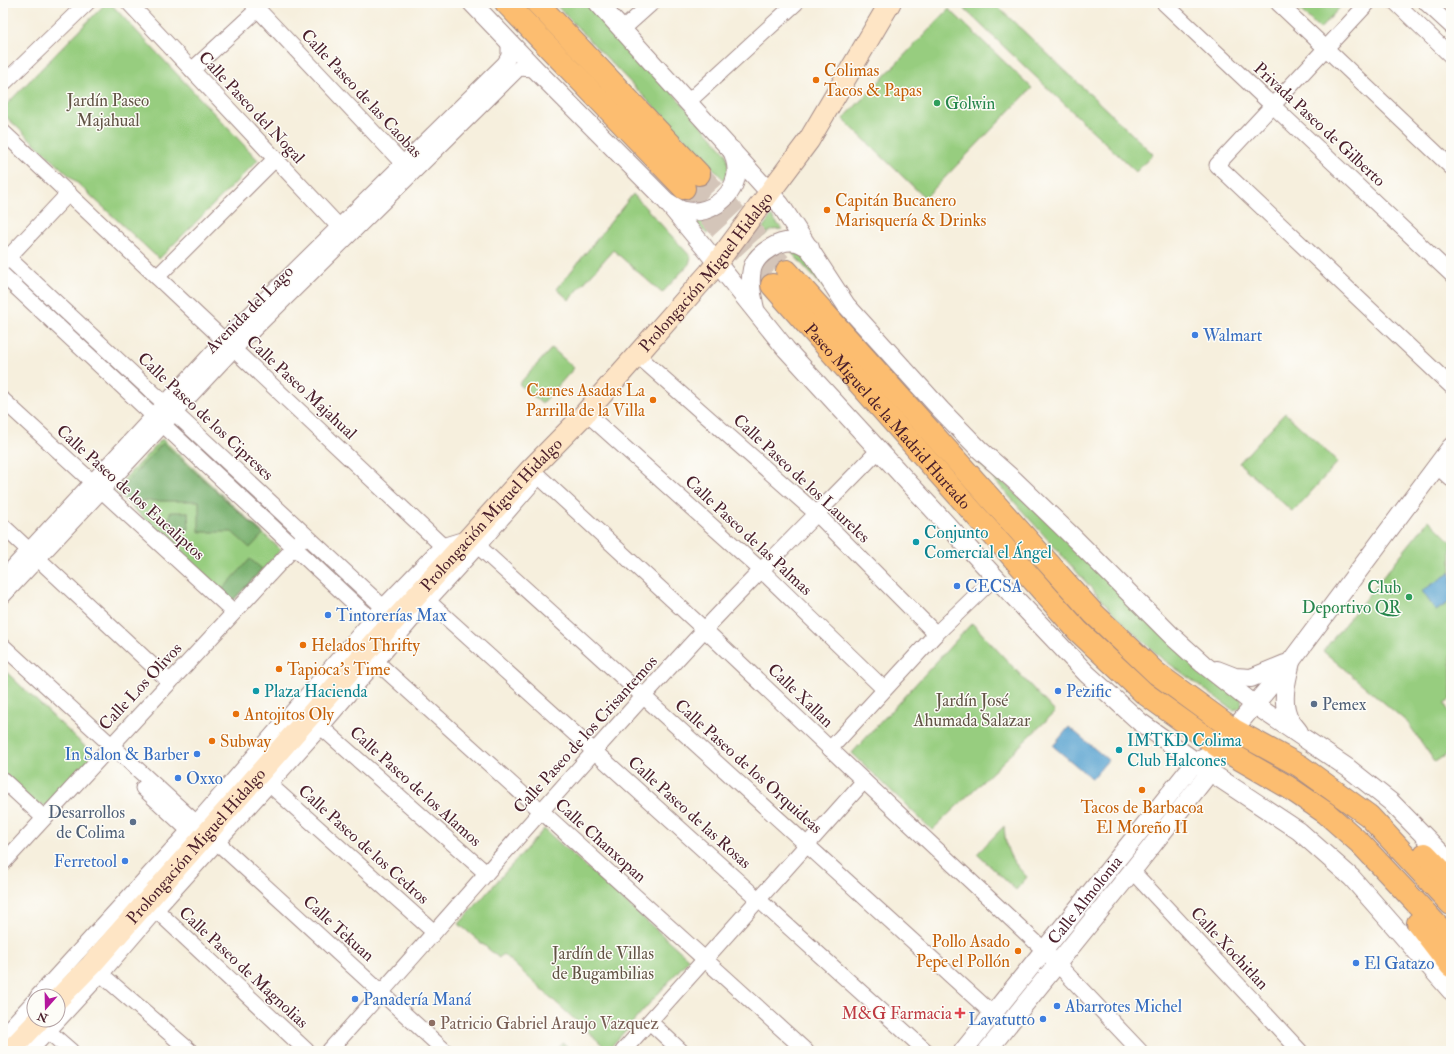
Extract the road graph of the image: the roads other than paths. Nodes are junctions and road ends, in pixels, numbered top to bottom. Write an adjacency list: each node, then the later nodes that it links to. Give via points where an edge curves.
1 (87, 3): 23 (street)
2 (129, 3): 21 (street, Calle Paseo del Nogal)
3 (472, 3): 18 (street)
4 (506, 3): 5 (highway, via 692,181)
5 (537, 3)
6 (598, 3): 17 (street)
7 (652, 3): 17 (street)
8 (796, 3): 24 (street)
9 (890, 3): 33 (main road, Prolongación Miguel Hidalgo, via 809,140)
10 (1164, 3): 25 (street, Privada Paseo de Gilberto)
11 (1278, 3): 19 (street)
12 (1368, 3): 19 (street)
13 (1396, 3): 20 (street)
14 (1426, 3): 16 (street)
15 (255, 6): 21 (street); 31 (street, Calle Paseo de las Caobas)
16 (1451, 26)
17 (623, 29): 24 (street)
18 (509, 41): 22 (street); 27 (street, Avenida del Lago, via 509,56 505,63)
19 (1326, 48): 25 (street); 30 (street)
20 (1451, 56)
21 (192, 70): 29 (street, Calle Paseo del Nogal)
22 (535, 70): 27 (street, Avenida del Lago, via 519,68); 34 (street)
23 (3, 84)
24 (688, 102): 28 (street)
25 (1272, 105): 39 (street, Privada Paseo de Gilberto); 45 (street, via 1217,165)
26 (3, 132): 32 (street, Calle Paseo Majahual)
27 (442, 134): 31 (street, Avenida del Lago)
28 (732, 149): 33 (street); 34 (street, via 736,177 728,195 715,206 690,212 683,211)
29 (275, 159): 35 (street, Calle Paseo del Nogal); 41 (street)
30 (1448, 159)
31 (407, 169): 35 (street, Avenida del Lago)
32 (69, 193): 37 (street); 41 (street, Calle Paseo Majahual)
33 (770, 193): 36 (street); 38 (main road, Prolongación Miguel Hidalgo)
34 (666, 201): 38 (street)
35 (344, 231): 43 (street, Avenida del Lago)
36 (810, 248): 42 (street, via 795,242 779,243 762,253 752,268 750,290); 77 (street, via 846,305 941,410)
37 (5, 258): 47 (street, Calle Paseo de los Cipreses)
38 (717, 263): 42 (street); 44 (main road, Prolongación Miguel Hidalgo)
39 (1451, 274)
40 (3, 275): 49 (street, Calle Paseo de los Cipreses)
41 (157, 277): 43 (street, Calle Paseo Majahual)
42 (756, 311): 51 (street, via 786,349)
43 (229, 344): 47 (street, Avenida del Lago); 61 (street, Calle Paseo Majahual)
44 (637, 355): 48 (main road, Prolongación Miguel Hidalgo); 56 (street, Calle Paseo de los Laureles)
45 (1451, 386)
46 (3, 400): 55 (street, Calle Paseo de los Eucaliptos)
47 (169, 408): 49 (street, Avenida del Lago); 58 (street, Calle Paseo de los Cipreses)
48 (583, 415): 53 (main road, Prolongación Miguel Hidalgo); 63 (street, Calle Paseo de las Palmas)
49 (158, 420): 55 (street, Avenida del Lago); 60 (street, Calle Paseo de los Cipreses)
50 (1451, 447): 52 (street)
51 (879, 450): 56 (street, Calle Paseo de los Crisantemos); 64 (street)
52 (1438, 466): 54 (street); 76 (street)
53 (535, 473): 59 (main road, Prolongación Miguel Hidalgo); 71 (street, Calle Xallan)
54 (1451, 478)
55 (97, 486): 62 (street, Avenida del Lago); 69 (street, Calle Paseo de los Eucaliptos)
56 (817, 514): 63 (street, Calle Paseo de los Crisantemos); 72 (street, Calle Paseo de los Laureles)
57 (3, 526): 62 (street)
58 (305, 534): 60 (street, Calle Los Olivos); 68 (street, Calle Paseo de los Cipreses)
59 (474, 542): 61 (main road, Prolongación Miguel Hidalgo); 67 (street); 80 (street, Calle Paseo de los Orquideas)
60 (294, 547): 69 (street, Calle Los Olivos); 70 (street, Calle Paseo de los Cipreses)
61 (448, 551): 68 (street); 74 (main road, Prolongación Miguel Hidalgo)
62 (34, 554): 65 (street, Avenida del Lago); 66 (street, Avenida del Lago); 78 (street)
63 (761, 570): 71 (street, Calle Paseo de los Crisantemos); 79 (street, Calle Paseo de las Palmas)
64 (995, 577): 72 (street); 89 (street, via 1087,674 1140,722)
65 (3, 578)
66 (3, 596)
67 (428, 601): 74 (street); 88 (street, Calle Paseo de las Rosas)
68 (383, 607): 70 (street)
69 (234, 612): 78 (street, Calle Los Olivos)
70 (372, 620): 74 (street)
71 (705, 630): 80 (street, Calle Paseo de los Crisantemos); 86 (street, Calle Xallan)
72 (936, 634): 79 (street)
73 (3, 646): 85 (street)
74 (366, 652): 82 (street); 94 (street, Calle Chanxopan); 97 (main road, Prolongación Miguel Hidalgo)
75 (3, 658): 85 (street)
76 (1291, 661): 77 (street, via 1251,678 1235,677); 81 (street); 84 (street, via 1285,705 1288,717)
77 (1203, 664): 81 (street)
78 (170, 682): 85 (street, Calle Los Olivos)
79 (884, 689): 86 (street)
80 (644, 696): 88 (street, Calle Paseo de los Crisantemos); 98 (street, Calle Paseo de los Orquideas)
81 (1255, 705): 83 (street); 84 (street)
82 (321, 727): 93 (street); 103 (street, Calle Paseo de los Alamos)
83 (1234, 730): 87 (street); 87 (highway, Paseo Miguel de la Madrid Hurtado, via 1156,673 1093,613 779,278 1078,631 1144,693); 95 (highway, Paseo Miguel de la Madrid Hurtado, via 1300,766)
84 (1302, 736): 101 (street, via 1391,802)
85 (108, 749): 96 (street, Calle Los Olivos); 97 (street, Calle Tekuan)
86 (830, 749): 92 (street, Calle Xallan)
87 (1217, 749): 89 (street, Calle Almolonia); 90 (street, Calle Almolonia); 99 (highway, Paseo Miguel de la Madrid Hurtado, via 1288,787 1319,808)
88 (595, 752): 94 (street, Calle Paseo de los Crisantemos); 105 (street, Calle Paseo de las Rosas)
89 (1196, 761): 90 (street); 110 (street, Calle Almolonia)
90 (1210, 772): 102 (street, Calle Almolonia); 116 (street, via 1300,831 1352,878)
91 (3, 780): 96 (street)
92 (864, 781): 98 (street); 110 (street, Calle Xallan)
93 (269, 784): 97 (street); 108 (street, Calle Paseo de los Cedros)
94 (541, 811): 103 (street, Calle Paseo de los Crisantemos); 111 (street, Calle Chanxopan)
95 (1369, 816): 104 (highway, via 1389,821 1404,831); 106 (highway, Paseo Miguel de la Madrid Hurtado)
96 (44, 818): 100 (street, Calle Los Olivos)
97 (203, 837): 107 (street); 114 (main road, Prolongación Miguel Hidalgo); 115 (street); 118 (street, Calle Tekuan)
98 (807, 844): 105 (street); 121 (street, Calle Paseo de los Orquideas)
99 (1361, 844): 109 (highway, Paseo Miguel de la Madrid Hurtado); 113 (highway, via 1387,883)
100 (3, 863)
101 (1451, 863)
102 (1132, 871): 112 (street, Calle Almolonia); 142 (street, Calle Xochitlan)
103 (486, 873): 108 (street, Calle Paseo de los Crisantemos)
104 (1451, 881)
105 (758, 900): 111 (street); 138 (street, Calle Paseo de las Rosas)
106 (1451, 904)
107 (156, 910): 114 (street); 131 (street, Calle Paseo de Magnolias)
108 (434, 932): 118 (street, Calle Paseo de los Crisantemos)
109 (1451, 940)
110 (1044, 950): 112 (street, Calle Xallan); 121 (street, Calle Almolonia)
111 (705, 959): 122 (street); 137 (street, Calle Chanxopan)
112 (1057, 963): 140 (street, Calle Almolonia); 141 (street)
113 (1451, 966)
114 (96, 970): 117 (main road, Prolongación Miguel Hidalgo); 119 (street); 130 (street)
115 (46, 988)
116 (1451, 991)
117 (66, 994)
118 (379, 995): 132 (street, Calle Paseo de los Crisantemos); 133 (street, Calle Tekuan); 134 (street, Calle Tekuan)
119 (66, 1002)
120 (26, 1010): 126 (street)
121 (993, 1014): 139 (street, Calle Almolonia)
122 (650, 1022): 135 (street); 136 (street)
123 (40, 1028): 127 (main road)
124 (42, 1028): 128 (street)
125 (47, 1028): 129 (street)
126 (3, 1035)
127 (10, 1051)
128 (30, 1051)
129 (70, 1051)
130 (190, 1051)
131 (307, 1051)
132 (329, 1051)
133 (434, 1051)
134 (445, 1051)
135 (624, 1051)
136 (681, 1051)
137 (806, 1051)
138 (926, 1051)
139 (962, 1051)
140 (986, 1051)
141 (1140, 1051)
142 (1300, 1051)

